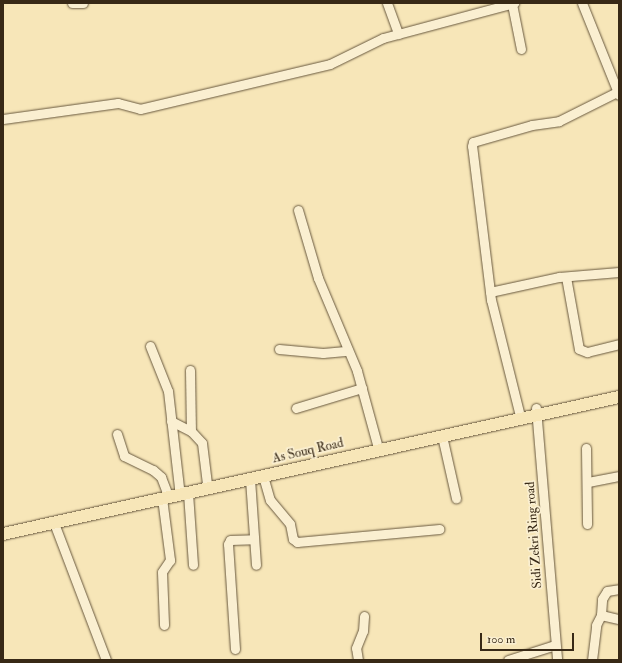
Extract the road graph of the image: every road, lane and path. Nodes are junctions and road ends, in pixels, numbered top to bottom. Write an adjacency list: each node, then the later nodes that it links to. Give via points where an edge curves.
1 (72, 3): 2 (street)
2 (83, 3)
3 (387, 3): 7 (street)
4 (513, 3): 6 (street); 8 (street)
5 (582, 3): 9 (street)
6 (487, 6): 7 (street)
7 (398, 34): 10 (street, via 383,38 330,64 140,109 118,103)
8 (521, 49)
9 (619, 92): 14 (street, via 559,121 540,123 473,142)
10 (3, 119)
11 (298, 210): 18 (street, via 318,278)
12 (619, 272): 13 (street)
13 (566, 277): 14 (street); 15 (street, via 579,349 587,352)
14 (490, 292): 24 (street)
15 (619, 344)
16 (150, 346): 25 (street, via 152,358 165,379)
17 (280, 349): 18 (street, via 323,353)
18 (348, 351): 20 (street)
19 (190, 370): 26 (street)
20 (362, 388): 22 (street); 29 (street)
21 (619, 397): 23 (main road, As Souq Road)
22 (296, 408)
23 (536, 411): 24 (main road, As Souq Road); 28 (main road, As Souq Road); 52 (street, Sidi Zekri Ring road)
24 (519, 412): 29 (main road, As Souq Road)
25 (171, 421): 26 (street); 36 (street)
26 (192, 431): 34 (street, via 202,443)
27 (118, 434): 37 (street, via 124,456 153,470 161,477)
28 (442, 436): 31 (main road, As Souq Road); 38 (street)
29 (377, 444): 34 (main road, As Souq Road)
30 (586, 448): 35 (street)
31 (263, 476): 33 (main road, As Souq Road); 42 (street, via 270,500 290,524 293,539 297,542)
32 (619, 476): 35 (street)
33 (250, 479): 36 (main road, As Souq Road); 44 (street)
34 (207, 482): 36 (main road, As Souq Road)
35 (588, 482): 40 (street)
36 (184, 490): 37 (main road, As Souq Road); 45 (street)
37 (164, 494): 39 (main road, As Souq Road); 41 (main road, As Souq Road); 51 (street, via 170,560 162,572)
38 (456, 498)
39 (54, 523): 43 (main road, As Souq Road); 54 (street)
40 (587, 524)
41 (3, 527)
42 (439, 529)
43 (3, 534)
44 (254, 539): 46 (street); 53 (street, via 230,540 228,544)
45 (193, 565)
46 (256, 565)
47 (619, 589): 48 (street, via 604,594)
48 (601, 615): 50 (street); 58 (street, via 596,625)
49 (364, 616): 55 (street, via 363,630 356,648)
50 (619, 620)
51 (164, 624)
52 (555, 645): 56 (street); 57 (street, Sidi Zekri Ring road)
53 (235, 649)
54 (106, 660)
55 (358, 660)
56 (508, 660)
57 (557, 660)
58 (592, 660)

